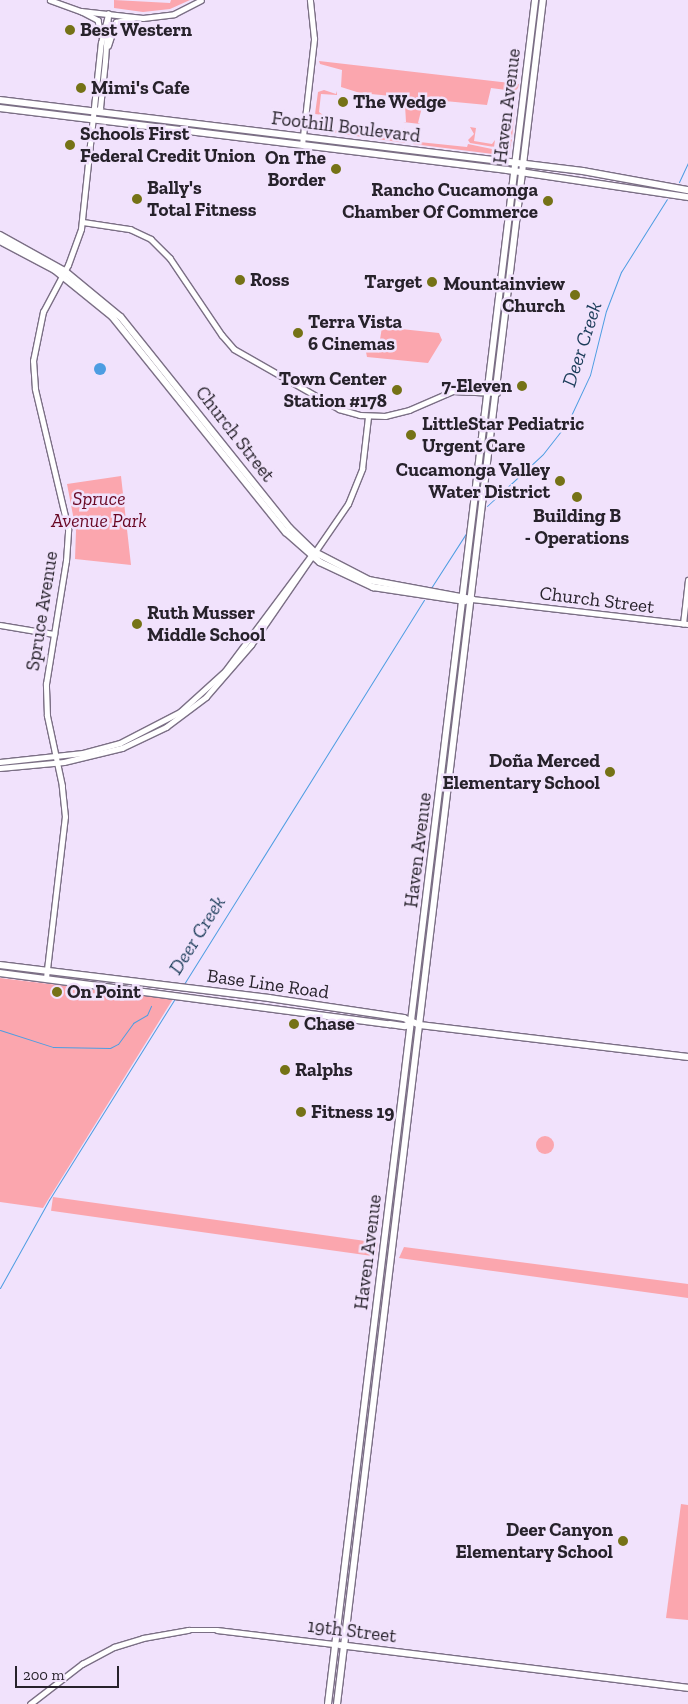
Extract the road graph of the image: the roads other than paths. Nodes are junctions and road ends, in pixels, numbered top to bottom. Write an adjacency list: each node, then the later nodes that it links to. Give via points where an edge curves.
1 (50, 0): 6 (street)
2 (201, 0): 8 (street, via 174,14)
3 (310, 0): 15 (street, via 314,39)
4 (535, 0): 17 (main road, Haven Avenue)
5 (543, 0): 18 (main road, Haven Avenue)
6 (81, 11): 7 (street); 9 (street, via 98,20)
7 (108, 14): 8 (street); 9 (street, Spruce Avenue); 10 (street, Spruce Avenue)
8 (136, 18): 10 (street, via 116,22)
9 (101, 43): 13 (street, Spruce Avenue)
10 (107, 48): 13 (street, Spruce Avenue, via 100,104)
11 (0, 100): 13 (main road, Foothill Boulevard)
12 (0, 108): 14 (main road, Foothill Boulevard)
13 (96, 111): 14 (street, Spruce Avenue); 15 (main road, Foothill Boulevard)
14 (95, 120): 16 (main road, Foothill Boulevard); 23 (street, Spruce Avenue)
15 (303, 136): 16 (street); 17 (main road, Foothill Boulevard)
16 (302, 145): 19 (main road, Foothill Boulevard)
17 (516, 162): 18 (main road, Foothill Boulevard); 19 (main road, Haven Avenue)
18 (524, 164): 20 (main road, Haven Avenue); 21 (main road, Foothill Boulevard, via 592,172)
19 (514, 170): 20 (main road, Foothill Boulevard); 27 (main road, Haven Avenue)
20 (523, 172): 22 (main road, Foothill Boulevard); 28 (main road, Haven Avenue)
21 (688, 190)
22 (688, 196)
23 (83, 222): 26 (street, Spruce Avenue); 29 (street, via 130,229 152,239 170,258 234,349 331,406)
24 (0, 235): 26 (main road, Church Street)
25 (0, 241): 26 (main road, Church Street)
26 (64, 273): 30 (main road, Church Street, via 138,344 271,515); 36 (street, Spruce Avenue, via 43,312 33,361 35,389 68,529)
27 (487, 392): 28 (street); 29 (street, via 453,391 401,413); 32 (main road, Haven Avenue)
28 (496, 393): 33 (main road, Haven Avenue)
29 (368, 417): 30 (street, via 357,486 340,518)
30 (313, 555): 32 (main road, Church Street, via 355,581); 37 (street, via 225,671 180,712 120,743)
31 (688, 580): 34 (street)
32 (463, 598): 33 (main road, Church Street); 44 (main road, Haven Avenue)
33 (472, 599): 34 (street, Church Street); 45 (main road, Haven Avenue)
34 (685, 624)
35 (0, 625): 36 (street)
36 (54, 634): 37 (street, Spruce Avenue, via 46,695)
37 (56, 760): 38 (street); 39 (street); 41 (street, Spruce Avenue, via 65,818)
38 (0, 762)
39 (0, 768)
40 (0, 965): 41 (main road, Base Line Road)
41 (46, 971): 43 (street, Spruce Avenue); 44 (main road, Base Line Road, via 404,1018)
42 (0, 972): 43 (main road, Base Line Road)
43 (46, 978): 44 (main road, Base Line Road, via 406,1026)
44 (411, 1023): 45 (main road, Base Line Road); 47 (main road, Haven Avenue)
45 (420, 1024): 46 (main road, Base Line Road); 48 (main road, Haven Avenue)
46 (688, 1057)
47 (335, 1644): 48 (main road, 19th Street); 50 (street, 19th Street, via 217,1630 188,1630 143,1638 114,1647 70,1670); 51 (main road, Haven Avenue)
48 (343, 1645): 49 (main road, 19th Street); 52 (main road, Haven Avenue)
49 (688, 1688)
50 (30, 1704)
51 (328, 1704)
52 (336, 1704)

